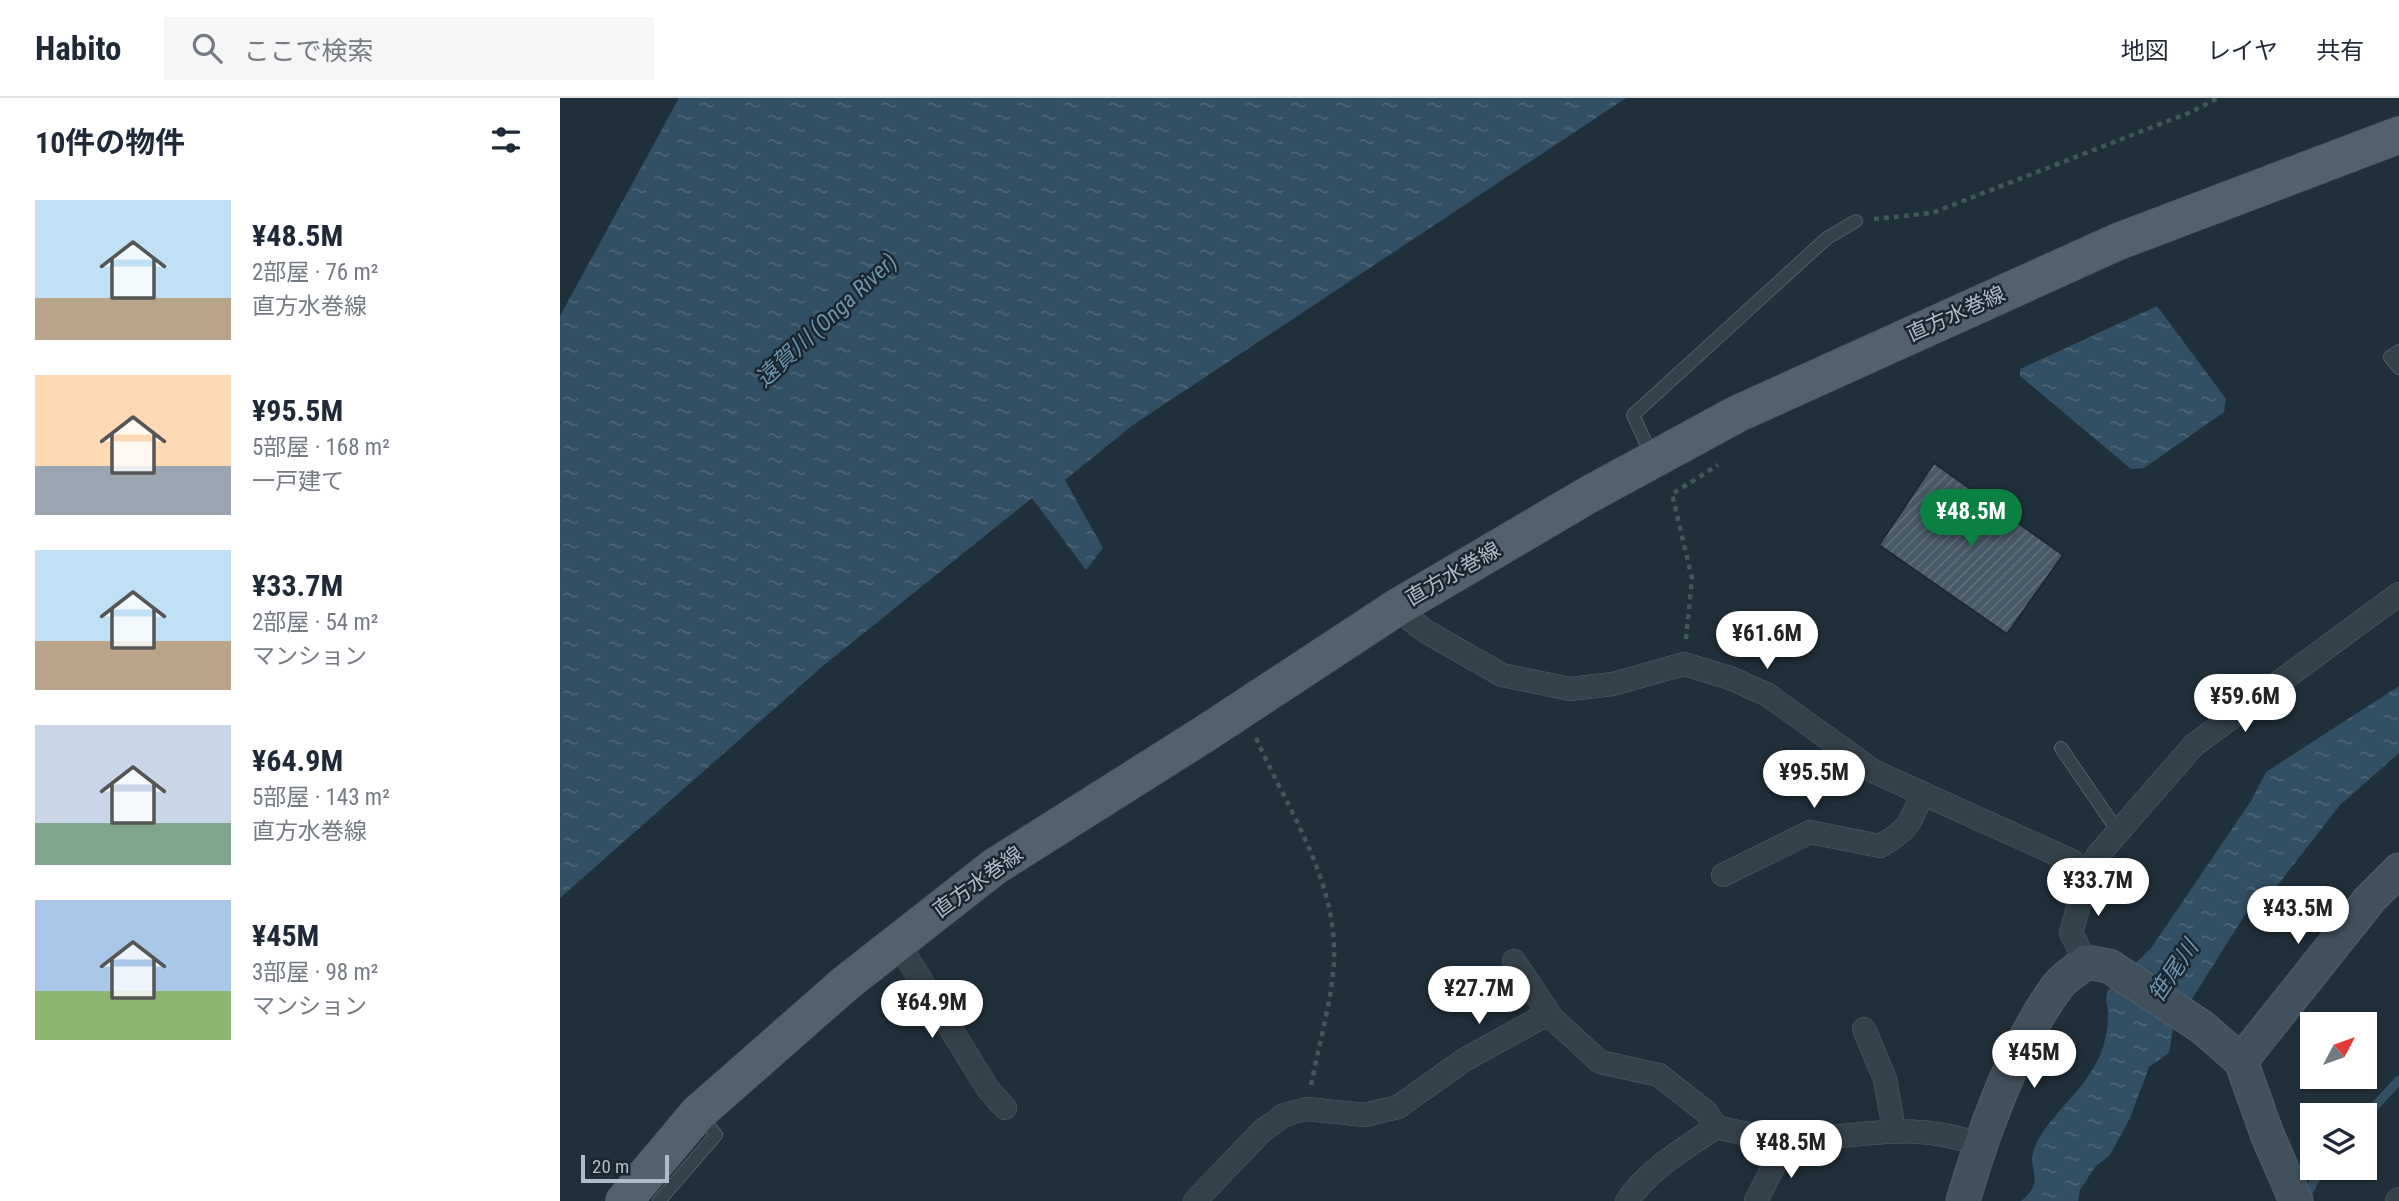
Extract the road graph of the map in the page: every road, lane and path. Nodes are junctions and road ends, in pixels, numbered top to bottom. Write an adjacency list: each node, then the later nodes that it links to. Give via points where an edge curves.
1 (2218, 98): 3 (path, via 1932,213)
2 (2399, 135): 6 (main road, 直方水巻線, via 2117,242 1749,408)
3 (1856, 221): 6 (lane, via 1827,238 1633,415)
4 (2399, 351): 5 (lane, via 2390,357)
5 (2399, 368)
6 (1653, 459): 9 (main road, 直方水巻線)
7 (1725, 461): 10 (path, via 1672,494 1692,578)
8 (2399, 594): 14 (street, via 2194,745)
9 (1395, 608): 10 (street, via 1424,631 1502,675 1570,689 1613,684); 11 (main road, 直方水巻線)
10 (1684, 664): 13 (street, via 1768,695 1873,771)
11 (1243, 709): 18 (main road, 直方水巻線, via 994,867); 25 (path, via 1315,861 1330,910 1334,959)
12 (2061, 748): 14 (lane)
13 (1922, 793): 16 (street, via 1901,834 1880,846 1810,832); 17 (street, via 2072,861)
14 (2117, 831): 17 (street)
15 (2399, 870): 23 (street, via 2370,899)
16 (1723, 875)
17 (2087, 875): 20 (street, via 2071,933)
18 (898, 943): 24 (street, via 988,1089); 26 (main road, 直方水巻線)
19 (1514, 961): 21 (street)
20 (2097, 964): 23 (street, via 2202,1027); 30 (street, via 2058,985 2028,1036)
21 (1552, 1018): 25 (street, via 1542,1017 1464,1060 1398,1107 1365,1115); 27 (street, via 1601,1062 1659,1074 1706,1112)
22 (1864, 1029): 28 (street, via 1885,1079)
23 (2241, 1061): 37 (street)
24 (1005, 1108)
25 (1307, 1109): 33 (street, via 1284,1115 1262,1131)
26 (698, 1113): 31 (main road, 直方水巻線); 32 (lane, via 716,1135)
27 (1716, 1127): 29 (street); 34 (street, via 1639,1183)
28 (1894, 1130): 29 (street); 30 (street, via 1955,1135)
29 (1787, 1140): 35 (street)
30 (1980, 1145): 36 (street)
31 (624, 1201)
32 (659, 1201)
33 (1195, 1201)
34 (1627, 1201)
35 (1756, 1201)
36 (1963, 1201)
37 (2296, 1201)

